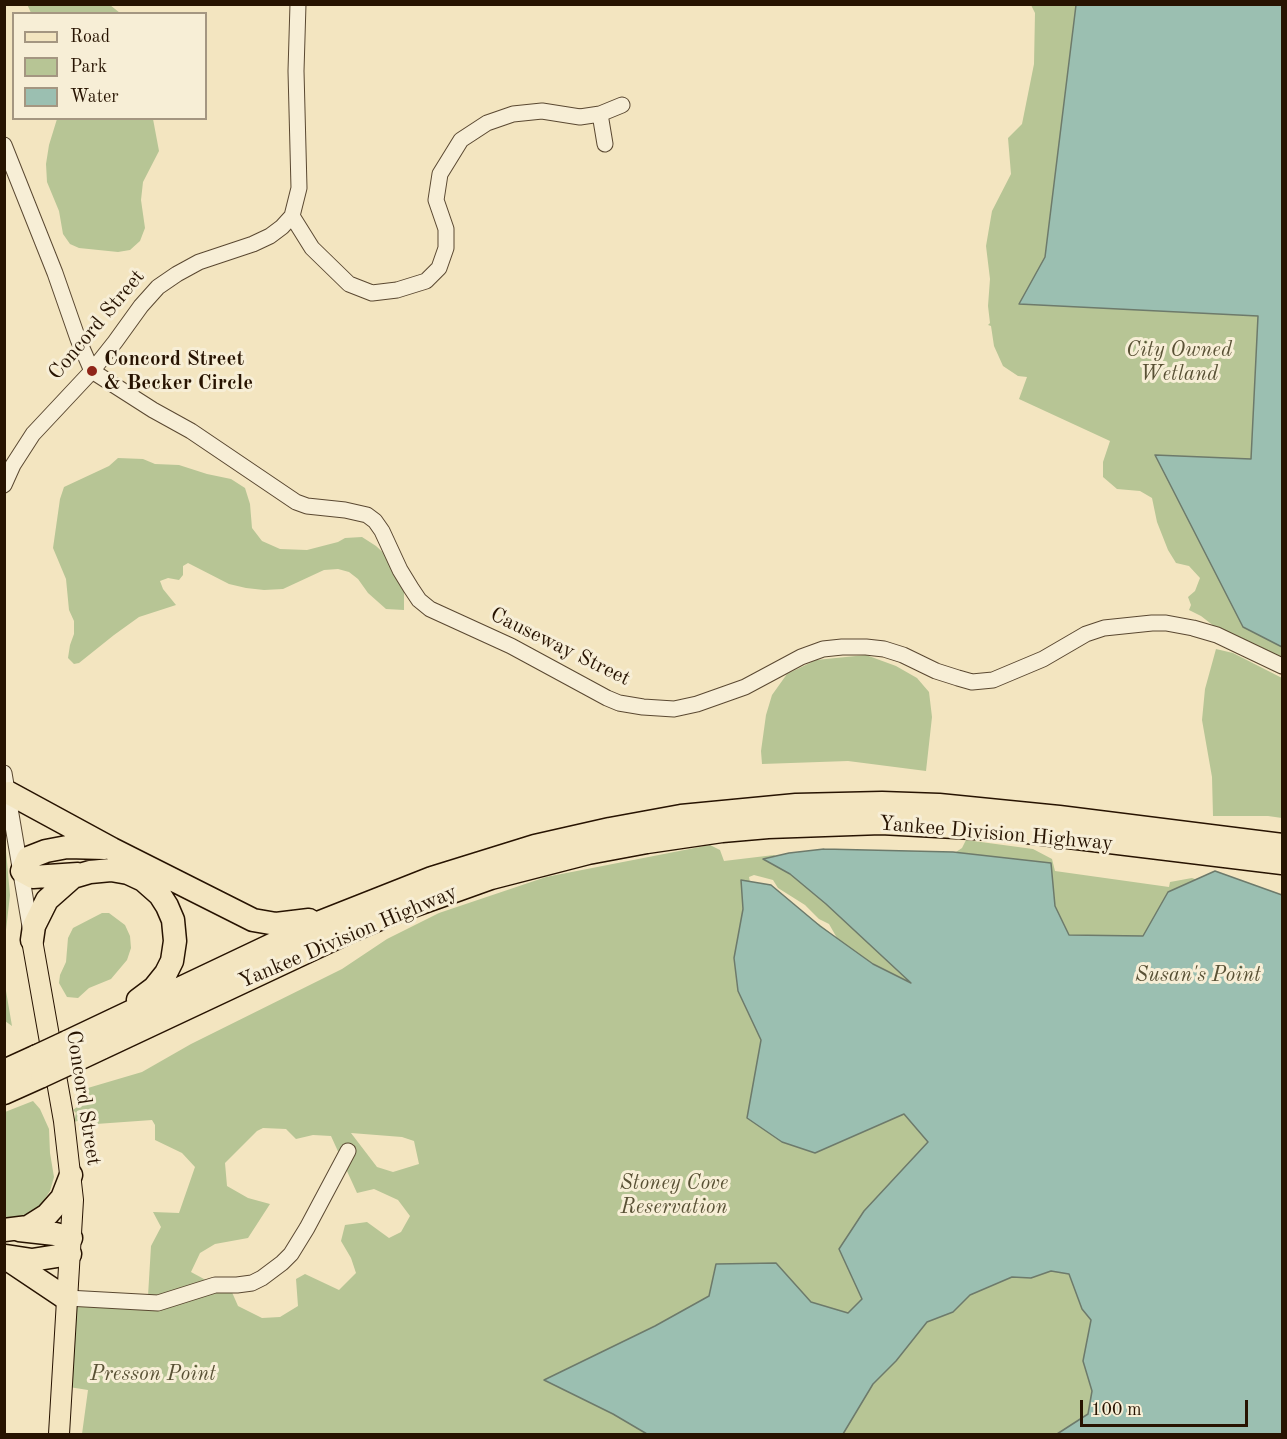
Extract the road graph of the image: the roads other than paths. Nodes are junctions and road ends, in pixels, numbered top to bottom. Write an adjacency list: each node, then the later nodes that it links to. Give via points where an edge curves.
1 (297, 4): 6 (street, via 299,188)
2 (622, 105): 3 (street)
3 (600, 114): 5 (street); 6 (street, via 513,114 487,123 461,140 440,174 436,200 446,229 446,248 439,268 426,281 372,293 349,284 312,248)
4 (4, 144): 7 (street)
5 (605, 144)
6 (292, 216): 7 (street, Concord Street, via 270,236 199,262 158,287)
7 (92, 371): 8 (street, Concord Street, via 33,434); 9 (street, Causeway Street, via 201,437 296,502 367,515 382,531 419,600 430,609 511,646 607,698 643,707 674,709 697,704 745,687 801,657 842,647 884,649 972,682 993,680 1043,659 1086,634 1129,624 1166,623 1193,628)
8 (4, 484)
9 (1282, 666)
10 (7, 783): 12 (highway); 14 (street, Concord Street)
11 (1282, 845): 16 (highway, Yankee Division Highway, via 977,808 882,803 774,806 681,816 610,829 535,846)
12 (112, 849): 14 (highway, via 56,849 28,858); 16 (highway, via 263,923 312,920)
13 (1282, 863): 18 (highway, Yankee Division Highway, via 1011,830 881,823 768,827 647,842 491,878 396,912)
14 (22, 871): 15 (highway, via 33,877); 17 (street, Concord Street)
15 (82, 873): 17 (highway, via 48,900 34,926); 18 (highway, via 120,871 149,885 170,912 174,950 166,973 145,995)
16 (432, 878): 18 (highway, Yankee Division Highway, via 318,923)
17 (32, 939): 24 (main road, Concord Street)
18 (68, 1053): 19 (highway, Yankee Division Highway, bridge)
19 (39, 1070): 20 (highway, Yankee Division Highway); 21 (highway, Yankee Division Highway); 22 (highway)
20 (4, 1071)
21 (4, 1093)
22 (4, 1098)
23 (348, 1151): 28 (street, via 291,1254 262,1278 252,1283 215,1285 158,1303)
24 (71, 1175): 25 (highway, via 58,1205 36,1223); 26 (main road, Concord Street)
25 (11, 1230): 26 (highway, via 44,1232)
26 (70, 1246): 27 (highway, via 32,1260); 28 (main road, Concord Street)
27 (4, 1256): 28 (highway)
28 (67, 1299): 29 (main road, Concord Street)
29 (59, 1434)

